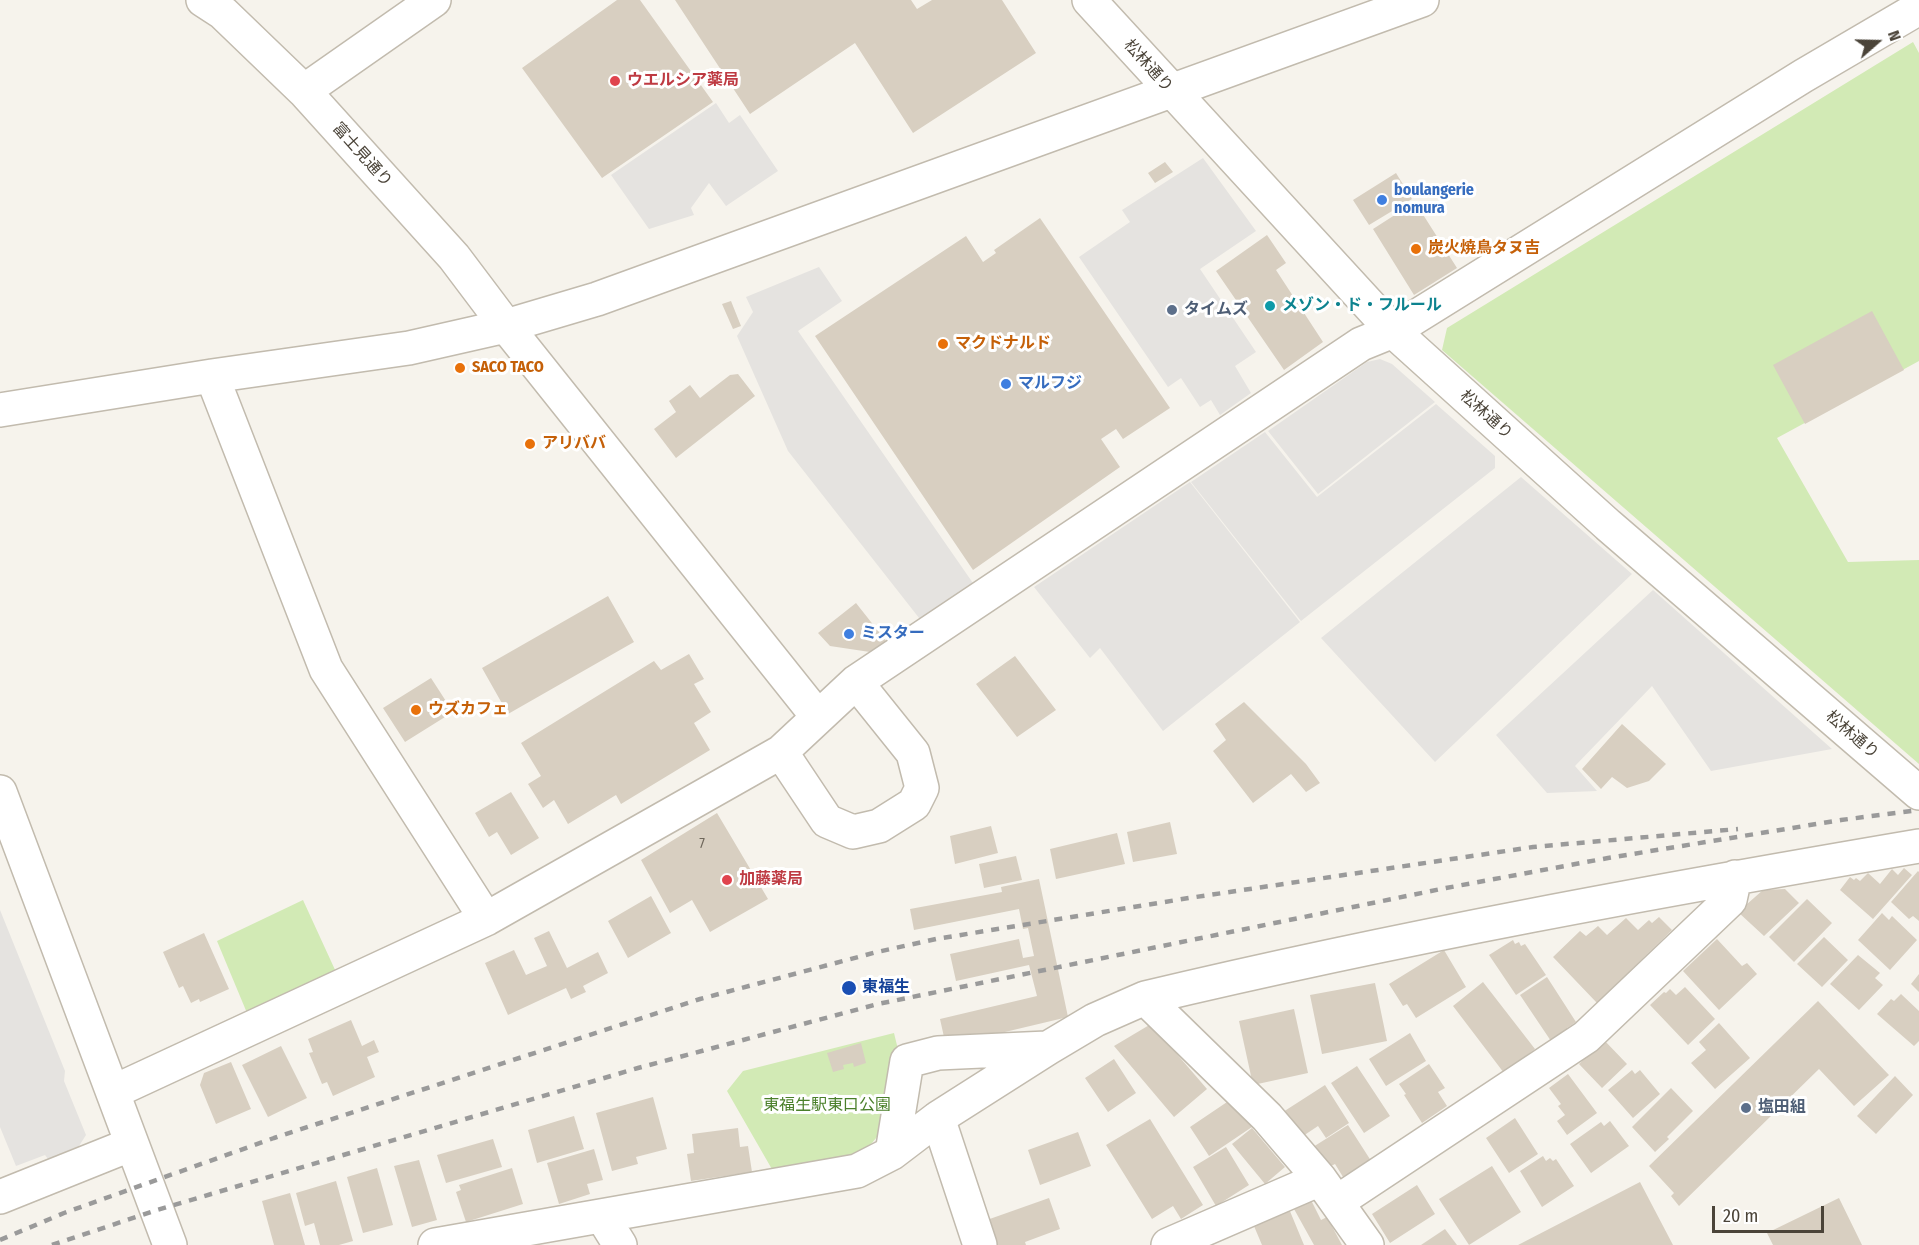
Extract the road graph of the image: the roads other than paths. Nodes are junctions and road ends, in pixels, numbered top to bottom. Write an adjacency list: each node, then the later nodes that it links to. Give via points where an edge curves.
1 (203, 0): 6 (street, 富士見通り, via 223,13)
2 (434, 0): 6 (street)
3 (1089, 0): 7 (street, 松林通り)
4 (1422, 0): 7 (street)
5 (1919, 8): 9 (street)
6 (304, 91): 8 (street, 富士見通り, via 454,257)
7 (1172, 92): 8 (street, via 597,300); 9 (street, 松林通り)
8 (506, 326): 10 (street, via 409,348); 13 (street, 富士見通り)
9 (1393, 331): 12 (street, via 1361,344); 16 (street, 松林通り, via 1608,525)
10 (212, 376): 11 (street); 19 (street, via 326,669)
11 (0, 410)
12 (856, 682): 13 (street); 14 (street, via 913,753 922,788 914,804 879,826 853,832 827,821)
13 (818, 717): 14 (street)
14 (781, 752): 19 (street)
15 (0, 792): 22 (street)
16 (1919, 793)
17 (1919, 846): 18 (street)
18 (1735, 878): 20 (street, via 1498,921); 26 (street, via 1730,900 1586,1036)
19 (486, 920): 22 (street)
20 (1145, 998): 21 (street, via 1095,1020); 26 (street, via 1267,1117)
21 (1048, 1048): 23 (street); 25 (street, via 939,1053 907,1061)
22 (112, 1092): 24 (street)
23 (938, 1118): 25 (street); 32 (street)
24 (132, 1144): 27 (street); 29 (street)
25 (892, 1154): 28 (street, via 857,1171)
26 (1329, 1190): 33 (street); 34 (street)
27 (0, 1197)
28 (602, 1216): 30 (street); 31 (street)
29 (170, 1245)
30 (435, 1245)
31 (620, 1245)
32 (980, 1245)
33 (1168, 1245)
34 (1367, 1245)

